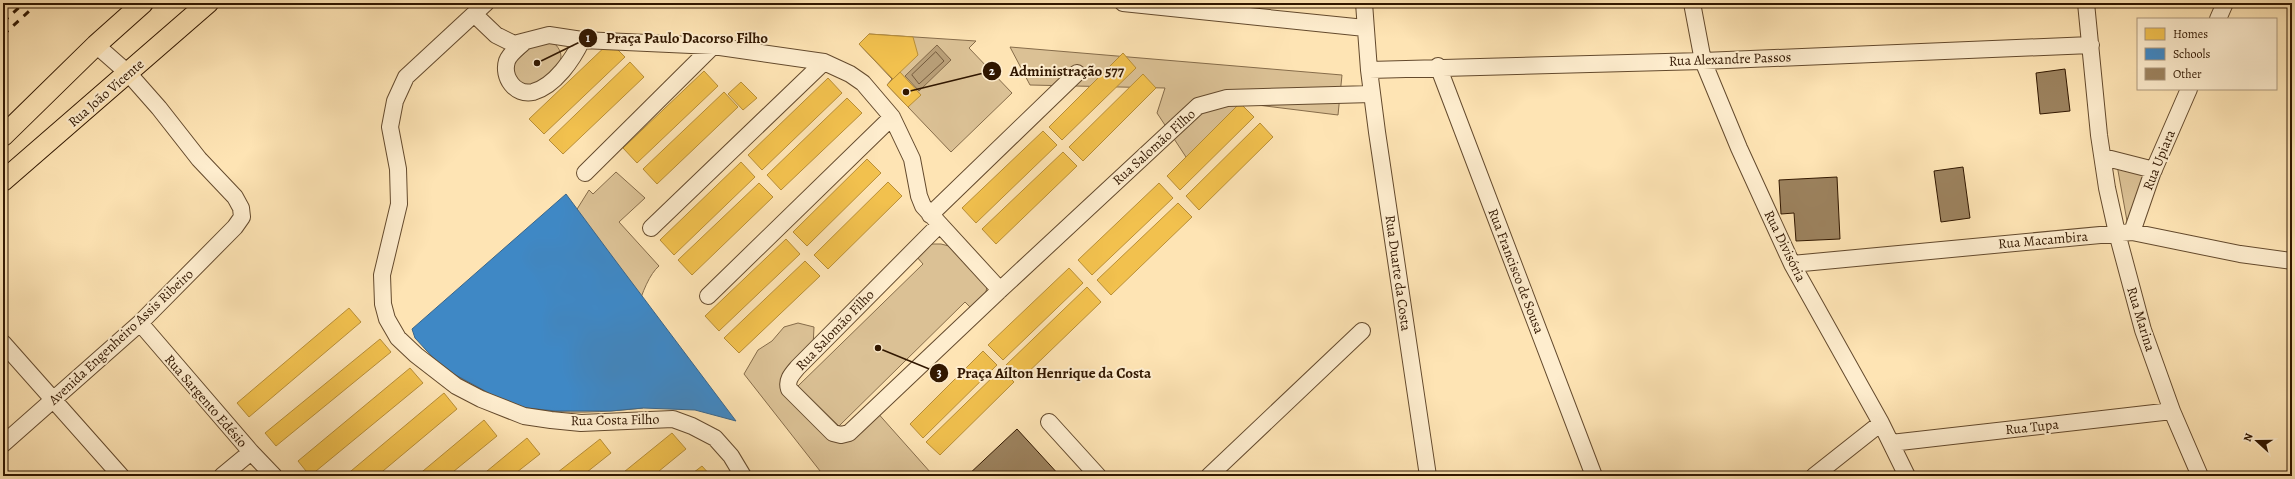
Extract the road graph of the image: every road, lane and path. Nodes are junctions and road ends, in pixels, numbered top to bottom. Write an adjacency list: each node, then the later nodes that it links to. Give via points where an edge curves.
1 (143, 3): 15 (main road)
2 (208, 3): 24 (main road, Rua João Vicente)
3 (486, 3): 9 (street, Rua Costa Filho)
4 (1125, 3): 11 (street)
5 (1364, 3): 11 (street, Rua Duarte da Costa)
6 (1692, 3): 18 (street, Rua Divisória)
7 (2086, 3): 16 (street, Rua Marina)
8 (2225, 3): 10 (street)
9 (474, 14): 12 (street); 53 (street, Rua Costa Filho, via 406,78 397,94 390,118 398,169 399,204 381,289 387,319 398,338 456,386 524,416 581,423 673,419 692,426 715,438 732,456)
10 (2218, 18)
11 (1365, 28): 22 (street, Rua Duarte da Costa)
12 (501, 38): 14 (street, via 514,44); 19 (street)
13 (582, 40): 14 (street, via 546,35 534,37); 17 (street); 19 (street, via 568,66 535,91 522,92 510,83 506,72)
14 (523, 43): 19 (street)
15 (96, 45): 24 (street, Avenida Engenheiro Assis Ribeiro); 28 (main road)
16 (2091, 45): 18 (street, Rua Alexandre Passos); 29 (street, Rua Marina)
17 (713, 46): 20 (street); 31 (street)
18 (1704, 61): 21 (street, Rua Alexandre Passos); 37 (street, Rua Divisória, via 1739,148)
19 (507, 62)
20 (824, 62): 27 (street, via 863,83); 34 (street)
21 (1438, 66): 22 (street, Rua Alexandre Passos); 57 (street, Rua Francisco de Sousa)
22 (1369, 70): 26 (street, Rua Duarte da Costa)
23 (1077, 72): 33 (street, Rua Salomão Filho)
24 (129, 74): 32 (main road, Rua João Vicente); 40 (street, Avenida Engenheiro Assis Ribeiro, via 199,159 235,197 241,208 242,217)
25 (2189, 90): 30 (street, Rua Upiara)
26 (1372, 94): 38 (street, Rua Salomão Filho, via 1227,98 1198,106); 56 (street, Rua Duarte da Costa)
27 (892, 117): 33 (street, via 912,159 919,196); 39 (street)
28 (3, 136)
29 (2103, 157): 30 (street); 35 (street, Rua Marina)
30 (2154, 170): 35 (street, Rua Upiara)
31 (585, 173)
32 (3, 181)
33 (934, 220): 38 (street); 38 (street, Rua Salomão Filho, via 798,367 790,377 789,389 833,433 841,435 849,432)
34 (651, 228)
35 (2124, 233): 36 (street, Rua Macambira); 37 (street, Rua Macambira); 44 (street, Rua Marina, via 2143,330)
36 (2292, 261)
37 (1792, 264): 46 (street, Rua Divisória)
38 (1000, 290)
39 (708, 296)
40 (140, 323): 43 (street, Avenida Engenheiro Assis Ribeiro); 49 (street, Rua Sargento Edésio)
41 (1362, 331): 55 (street)
42 (3, 343): 43 (street)
43 (53, 401): 48 (street, Avenida Engenheiro Assis Ribeiro); 50 (street)
44 (2172, 411): 47 (street, Rua Tupa); 60 (street, Rua Marina)
45 (1049, 422): 54 (street)
46 (1881, 423): 47 (street, Rua Divisória); 58 (street)
47 (1891, 443): 59 (street, Rua Divisória)
48 (3, 444)
49 (251, 452): 51 (street); 52 (street, Rua Sargento Edésio)
50 (121, 476)
51 (222, 476)
52 (274, 476)
53 (743, 476)
54 (1098, 476)
55 (1209, 476)
56 (1428, 476)
57 (1594, 476)
58 (1814, 476)
59 (1907, 476)
60 (2200, 476)

